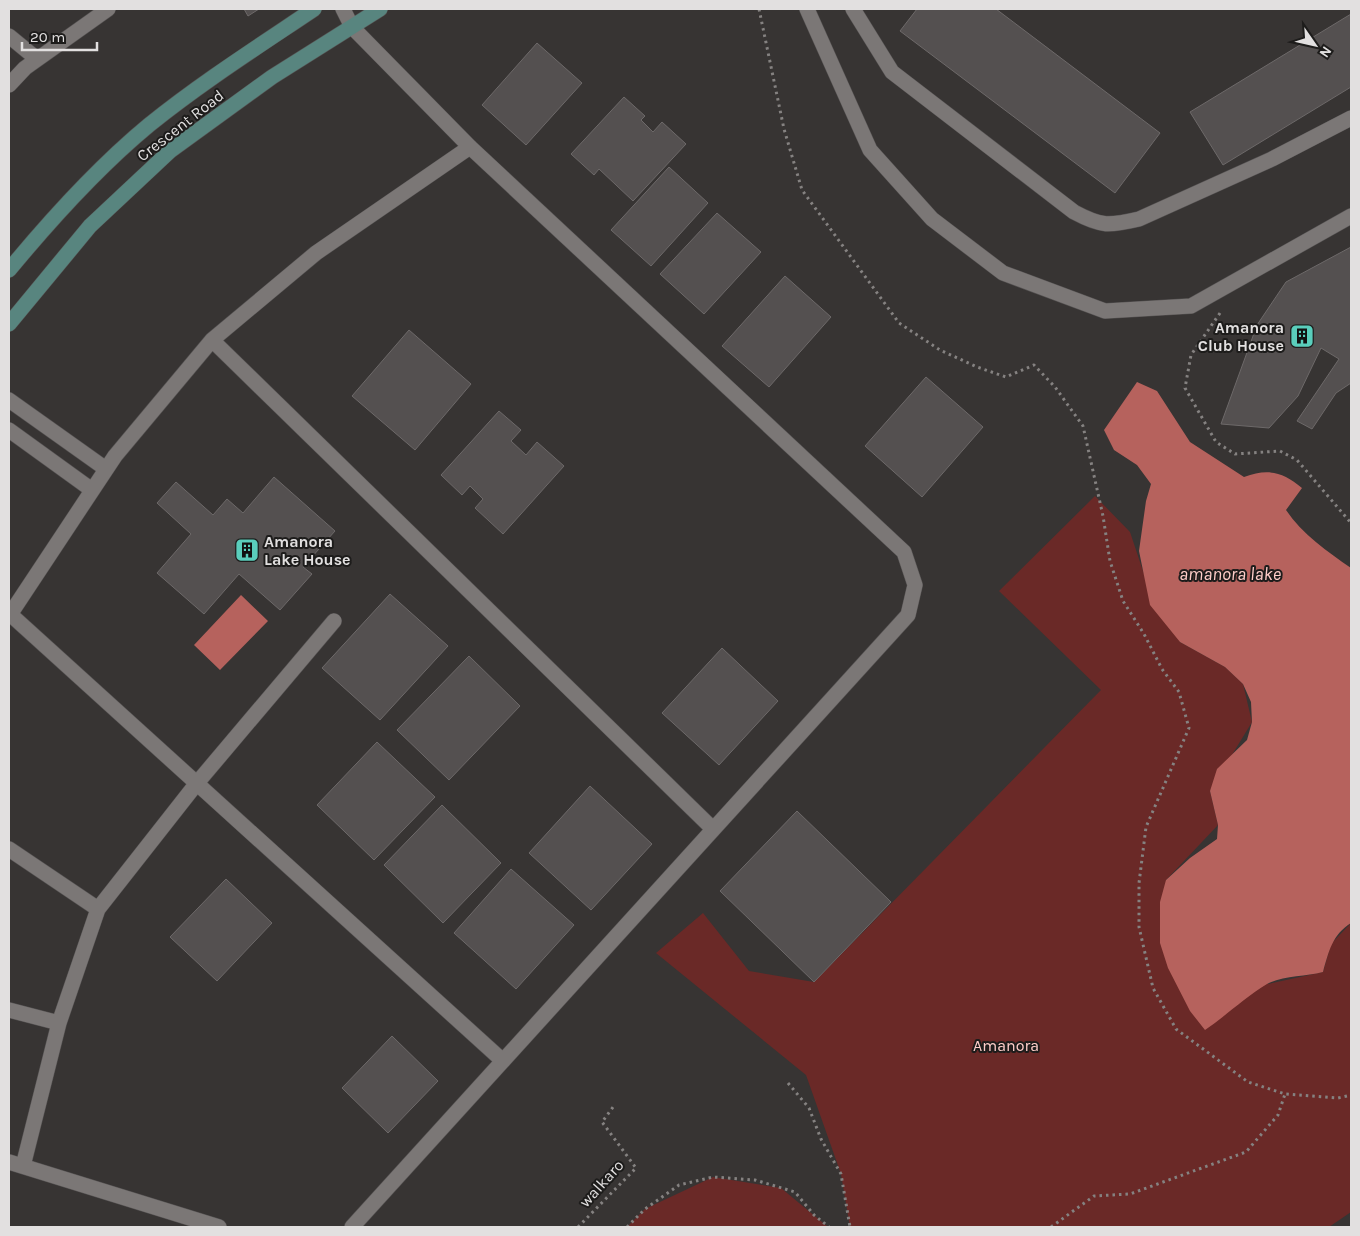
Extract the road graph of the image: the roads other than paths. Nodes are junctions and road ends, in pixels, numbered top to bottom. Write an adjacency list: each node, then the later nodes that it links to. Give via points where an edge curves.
1 (108, 9): 9 (street)
2 (314, 9): 14 (main road, Crescent Road, via 149,125 66,202)
3 (343, 9): 7 (street)
4 (380, 9): 7 (main road, Crescent Road)
5 (807, 9): 13 (street, via 870,150 932,219 1003,273 1105,311 1191,306)
6 (853, 9): 11 (street, via 892,72 1074,212 1098,224 1120,224 1140,219)
7 (352, 27): 12 (street); 15 (main road, Crescent Road, via 272,77 170,151 90,226)
8 (9, 36): 9 (street)
9 (37, 59): 10 (street)
10 (9, 85)
11 (1351, 118)
12 (470, 147): 16 (street, via 316,253); 24 (street, via 904,552 915,585 908,615)
13 (1351, 216)
14 (9, 270)
15 (9, 324)
16 (212, 340): 19 (street); 24 (street)
17 (9, 400): 19 (street)
18 (9, 430): 20 (street)
19 (106, 469): 20 (street)
20 (92, 490): 21 (street)
21 (9, 615): 23 (street)
22 (334, 621): 23 (street)
23 (197, 783): 26 (street); 29 (street)
24 (713, 830): 29 (street)
25 (9, 849): 26 (street)
26 (98, 909): 28 (street)
27 (9, 1010): 28 (street)
28 (59, 1023): 30 (street)
29 (503, 1061): 32 (street)
30 (16, 1164): 31 (street)
31 (219, 1227)
32 (352, 1227)

